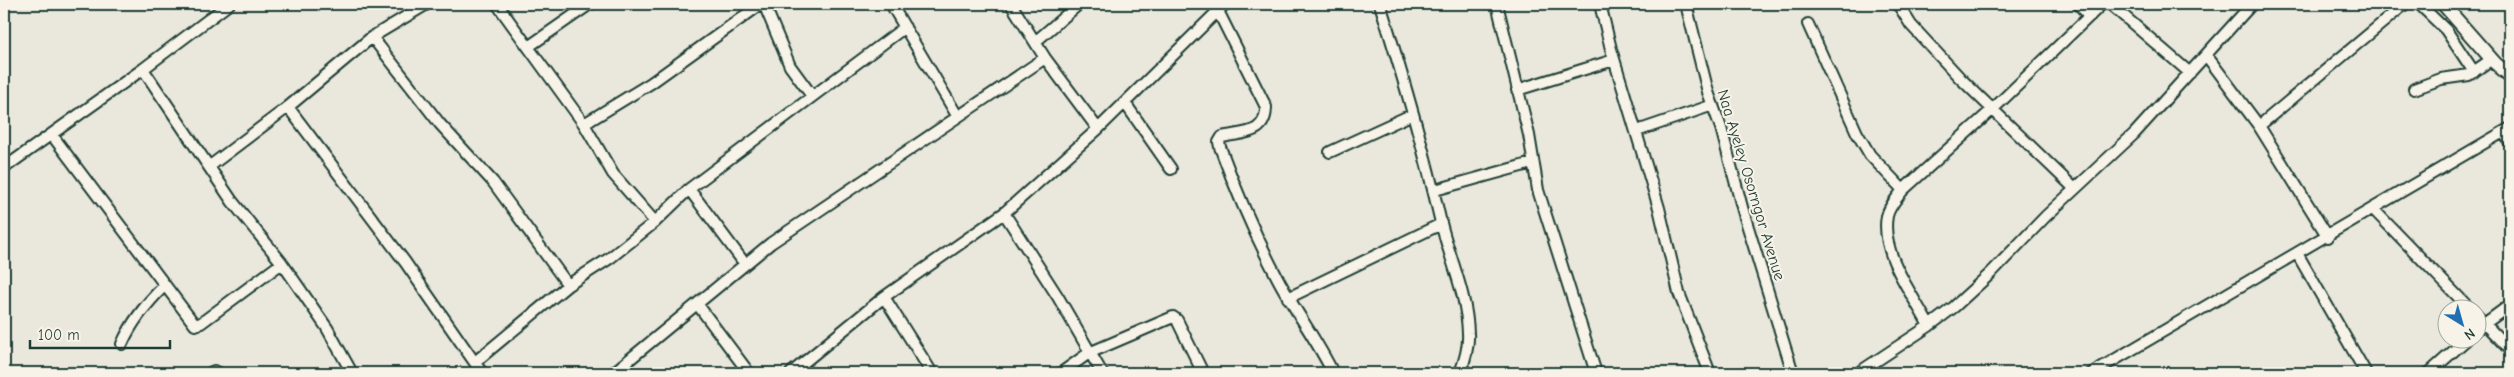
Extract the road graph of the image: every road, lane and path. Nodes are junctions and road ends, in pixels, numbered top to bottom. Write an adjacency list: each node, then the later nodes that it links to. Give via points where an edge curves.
1 (229, 4): 32 (street)
2 (427, 4): 25 (street)
3 (497, 4): 27 (street)
4 (590, 4): 27 (street)
5 (763, 4): 38 (street, via 790,66); 45 (street, via 651,83)
6 (891, 4): 24 (street)
7 (1011, 4): 26 (street)
8 (1079, 4): 26 (street)
9 (1380, 4): 43 (street)
10 (1497, 4): 37 (street)
11 (1600, 4): 31 (street)
12 (1686, 4): 40 (street, Naa Ayeley Osorngor Avenue)
13 (1898, 4): 42 (street, via 1910,25)
14 (2078, 4): 22 (street)
15 (2102, 4): 22 (street)
16 (2110, 4): 34 (street)
17 (2252, 4): 28 (street)
18 (2405, 4): 46 (street)
19 (2419, 4): 33 (street, via 2446,30)
20 (2443, 4): 30 (street)
21 (1221, 7): 39 (street); 71 (street, via 1266,106 1264,120 1257,129 1222,137 1220,147 1234,186)
22 (2090, 16): 42 (street)
23 (1808, 24): 59 (street, via 1857,133 1870,155)
24 (905, 27): 38 (street); 44 (street)
25 (372, 37): 41 (street); 68 (street, via 440,124 493,182)
26 (1035, 42): 29 (street)
27 (528, 48): 45 (street)
28 (2206, 55): 34 (street); 46 (street)
29 (1044, 58): 44 (street); 47 (street)
30 (2492, 59): 33 (street); 35 (street)
31 (1614, 60): 37 (street); 48 (street)
32 (143, 69): 50 (street); 53 (street)
33 (2474, 72): 36 (street)
34 (2190, 73): 57 (street, via 2134,134)
35 (2510, 76)
36 (2414, 89)
37 (1517, 90): 52 (street, via 1529,135)
38 (812, 96): 56 (street)
39 (1125, 103): 47 (street); 55 (street)
40 (1713, 105): 48 (street); 98 (street, Naa Ayeley Osorngor Avenue)
41 (288, 107): 53 (street); 82 (street)
42 (1993, 109): 57 (street); 59 (street)
43 (1413, 114): 51 (street); 58 (street)
44 (958, 117): 67 (street, via 817,210)
45 (584, 124): 62 (street, via 613,174)
46 (2259, 126): 64 (street)
47 (1098, 130): 61 (street)
48 (1637, 131): 97 (street, via 1679,293)
49 (2508, 134): 60 (street)
50 (52, 135): 54 (street); 69 (street)
51 (1330, 152)
52 (1532, 163): 58 (street); 96 (street)
53 (210, 166): 66 (street, via 232,201)
54 (4, 168)
55 (1171, 169)
56 (689, 189): 62 (street); 67 (street)
57 (2075, 189): 76 (street, via 1990,274)
58 (1435, 190): 63 (street)
59 (1903, 190): 76 (street, via 1888,215 1887,229 1898,270)
60 (2374, 210): 64 (street); 72 (street)
61 (1004, 213): 70 (street); 81 (street, via 1058,297)
62 (655, 222): 68 (street, via 610,258)
63 (1441, 224): 71 (street); 95 (street, via 1454,264 1468,333 1467,354)
64 (2328, 237): 65 (street)
65 (2298, 255): 100 (street); 101 (street)
66 (282, 263): 69 (street, via 197,326); 85 (street, via 327,328)
67 (745, 264): 73 (street)
68 (568, 285): 82 (street)
69 (164, 286): 78 (street, via 129,327)
70 (884, 297): 89 (street); 90 (street)
71 (1288, 298): 94 (street, via 1314,336)
72 (2461, 300)
73 (698, 305): 87 (street); 88 (street)
74 (2510, 305): 75 (street)
75 (2486, 323)
76 (1929, 326): 99 (street)
77 (2486, 332): 80 (street)
78 (122, 344)
79 (2455, 350): 102 (street)
80 (2510, 350)
81 (1089, 353): 91 (street); 92 (street); 93 (street, via 1173,317)
82 (475, 362): 86 (street)
83 (210, 373): 84 (street)
84 (219, 373)
85 (352, 373)
86 (482, 373)
87 (613, 373)
88 (749, 373)
89 (791, 373)
90 (932, 373)
91 (1061, 373)
92 (1102, 373)
93 (1203, 373)
94 (1333, 373)
95 (1460, 373)
96 (1596, 373)
97 (1710, 373)
98 (1793, 373)
99 (1858, 373)
100 (2092, 373)
101 (2366, 373)
102 (2429, 373)

